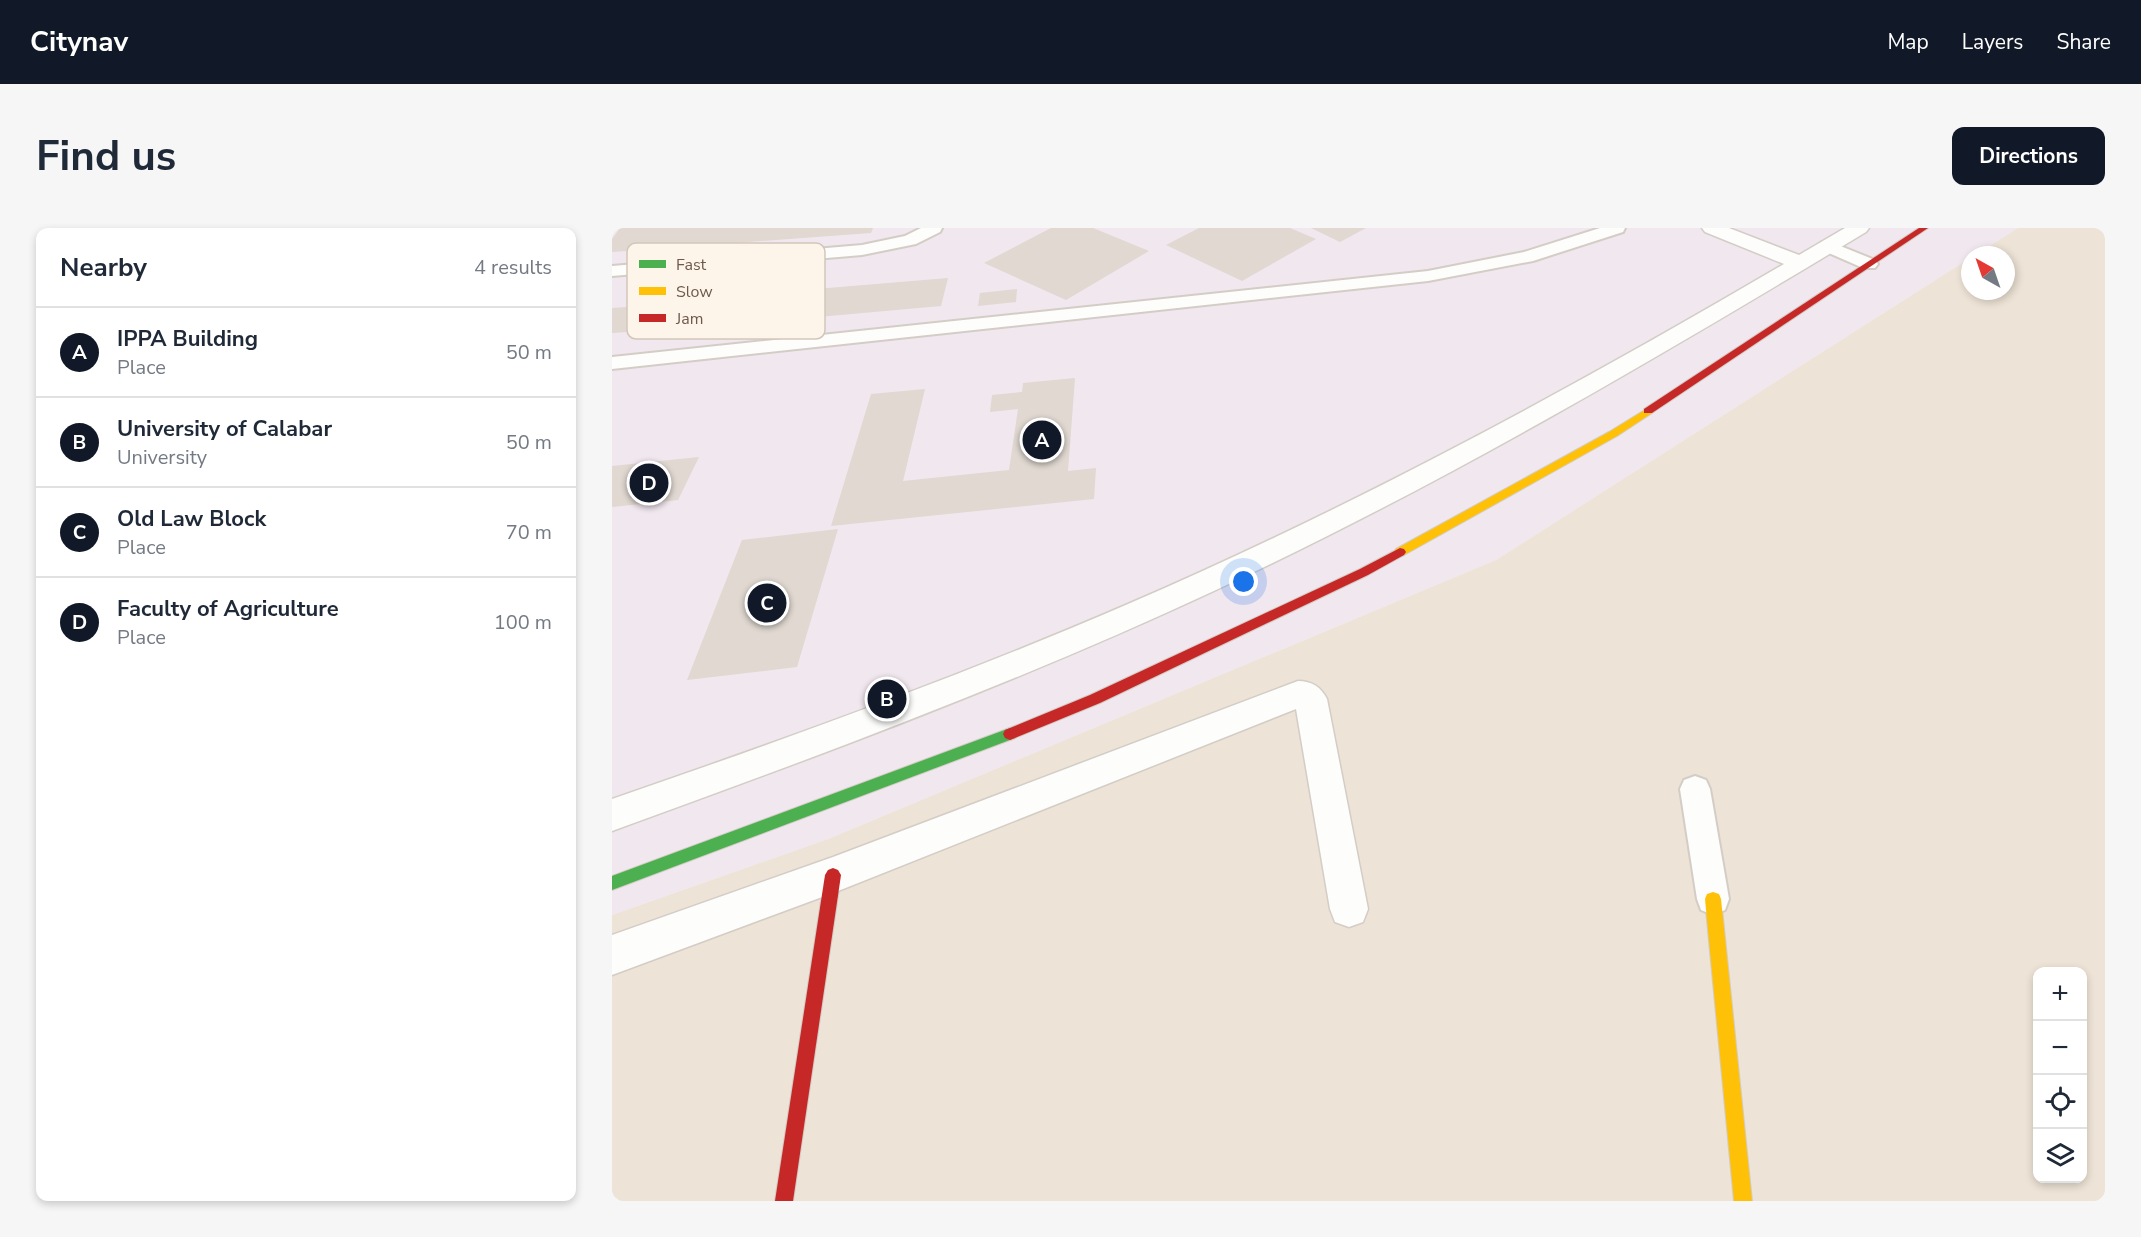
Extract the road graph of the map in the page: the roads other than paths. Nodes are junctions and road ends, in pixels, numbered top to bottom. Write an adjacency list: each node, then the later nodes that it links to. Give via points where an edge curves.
1 (934, 228): 6 (lane, via 910,240)
2 (1617, 228): 11 (lane, via 1527,257 1428,276)
3 (1712, 228): 7 (street)
4 (1924, 228): 8 (street)
5 (1842, 234): 7 (street); 8 (lane)
6 (825, 253)
7 (1800, 263): 13 (street, via 1470,451 1225,573 1073,641 846,731)
8 (1869, 264): 15 (street, via 1613,434 1364,572 1095,699 953,757)
9 (627, 270): 10 (lane)
10 (612, 271)
11 (612, 363)
12 (1695, 789): 16 (lane)
13 (612, 815)
14 (833, 875): 17 (street, via 1304,694 1311,699); 18 (street); 19 (street)
15 (612, 884)
16 (1713, 899): 20 (street)
17 (1349, 909)
18 (612, 955)
19 (784, 1201)
20 (1743, 1201)

